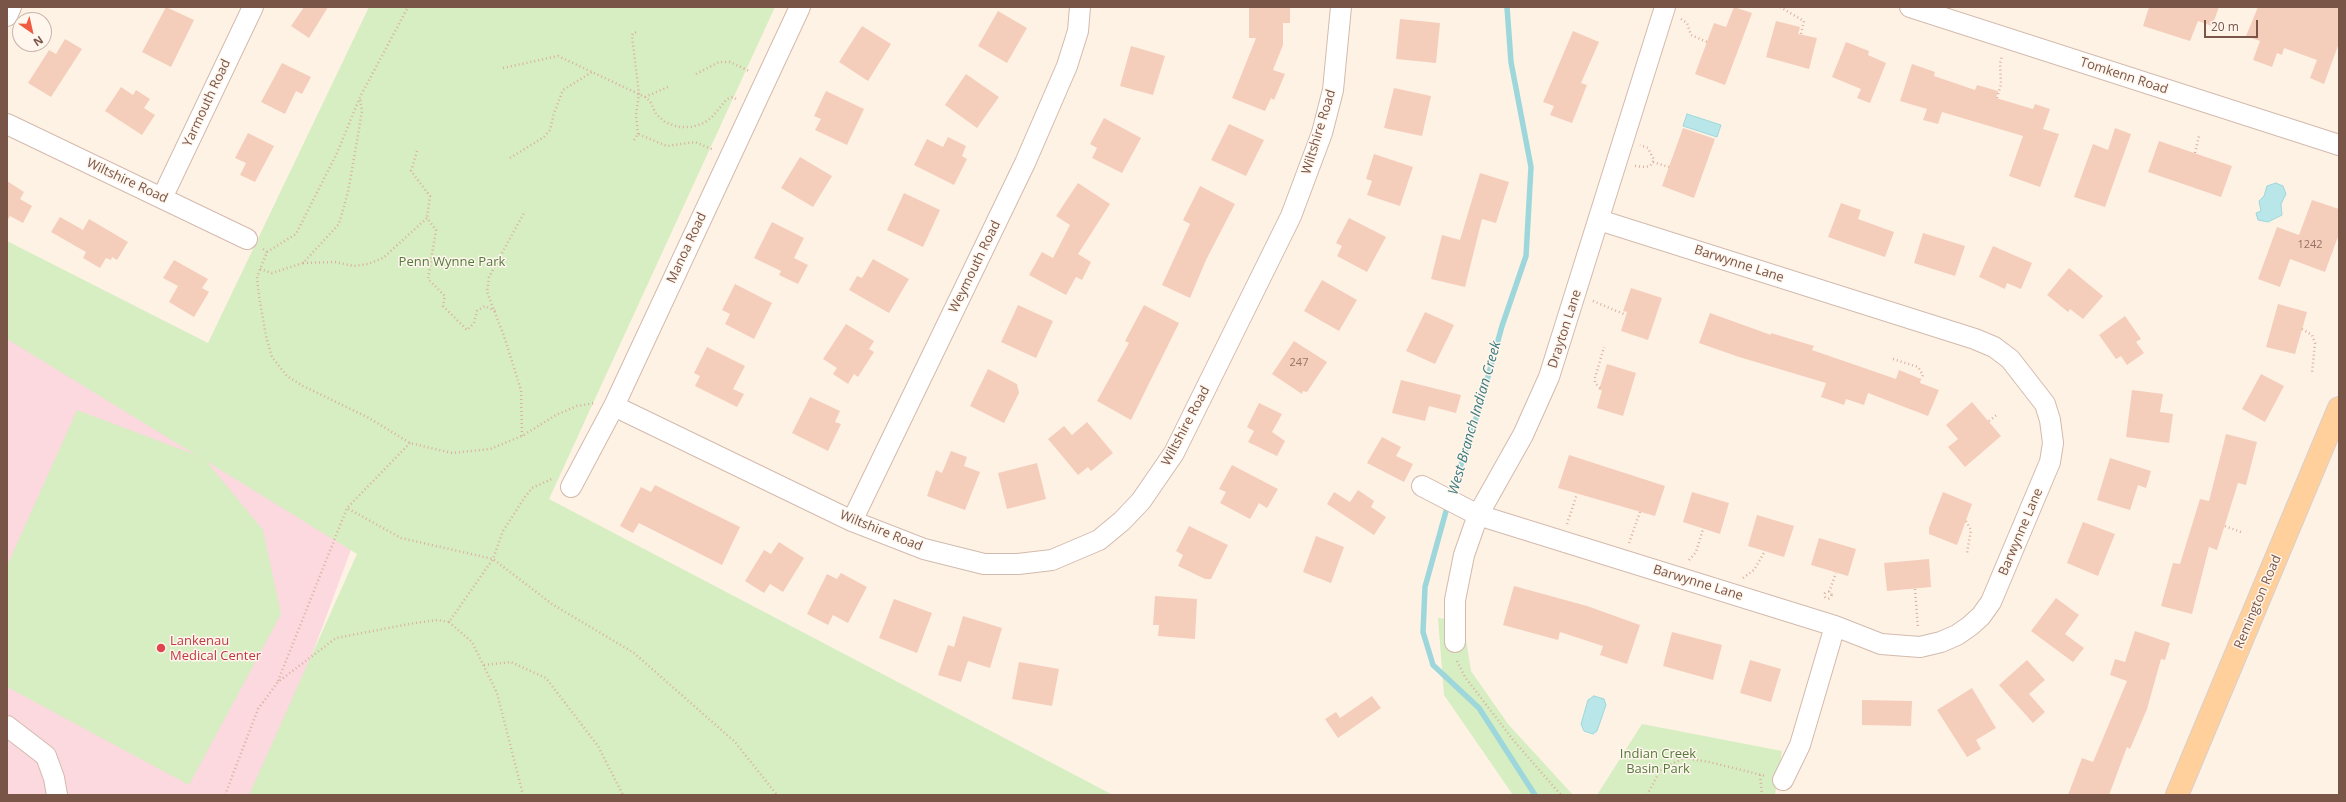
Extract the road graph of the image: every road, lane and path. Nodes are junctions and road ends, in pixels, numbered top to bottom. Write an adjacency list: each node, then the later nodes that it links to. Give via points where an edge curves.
1 (11, 7): 10 (street)
2 (253, 7): 36 (street, Yarmouth Road)
3 (408, 7): 21 (path)
4 (800, 7): 18 (street, Manoa Road)
5 (1080, 7): 66 (street, Weymouth Road, via 1078,31 1067,66 1025,163)
6 (1341, 7): 66 (street, Wiltshire Road, via 1333,90 1322,134 1291,216 1174,453 1141,500 1122,521 1098,540 1052,560 984,564 924,549)
7 (1780, 7): 12 (path, via 1804,21)
8 (1910, 7): 13 (street, Tomkenn Road)
9 (1664, 10): 14 (path, via 1687,23 1691,35); 39 (street, Drayton Lane)
10 (7, 16)
11 (638, 32): 20 (path, via 632,36)
12 (1801, 34)
13 (2010, 39): 23 (path, via 2000,64 2001,84); 29 (street, Tomkenn Road)
14 (1706, 42)
15 (503, 68): 16 (path, via 558,56)
16 (592, 72): 20 (path); 33 (path, via 563,90 550,130 544,137)
17 (696, 74): 18 (path, via 718,62 730,62)
18 (765, 80): 24 (street, Manoa Road)
19 (668, 87): 22 (path)
20 (639, 94): 22 (path); 26 (path, via 636,115)
21 (360, 97): 41 (path, via 337,153 296,234); 42 (path, via 362,111 348,192 339,224)
22 (645, 97): 24 (path, via 650,101 656,114 665,122 678,127 692,127 704,123 727,99 733,97)
23 (1997, 98)
24 (752, 107): 32 (street, Manoa Road)
25 (7, 124): 36 (street, Wiltshire Road)
26 (638, 134): 28 (path); 32 (path, via 667,146 694,142)
27 (2200, 136): 31 (path)
28 (634, 140)
29 (2339, 146)
30 (416, 151): 38 (path, via 411,171 430,196)
31 (2195, 153)
32 (729, 157): 53 (street, Manoa Road)
33 (510, 158)
34 (1653, 162): 35 (path)
35 (1669, 167)
36 (162, 198): 40 (street, Wiltshire Road)
37 (525, 211): 45 (path, via 489,276 487,292)
38 (427, 218): 42 (path, via 383,258 368,264 354,266 335,262); 45 (path, via 436,230 428,279 445,296 443,306 467,330 474,323 477,310 485,306)
39 (1599, 220): 44 (street, Drayton Lane); 84 (street, Barwynne Lane, via 1974,339 1994,347 2010,359 2033,387 2045,404 2050,420 2050,462 1992,602 1981,616 1957,635)
40 (247, 239): 41 (path)
41 (266, 252): 43 (path)
42 (303, 263): 43 (path, via 272,273)
43 (260, 269): 58 (path, via 257,278 266,336 272,357 287,376 369,418)
44 (1575, 295): 46 (path); 65 (street, Drayton Lane, via 1549,377 1524,434)
45 (495, 311): 57 (path, via 520,390)
46 (1626, 314)
47 (2302, 329): 50 (path, via 2312,335 2315,343)
48 (1604, 347): 52 (path, via 1595,378 1595,383)
49 (1893, 359): 51 (path, via 1918,367 1923,375)
50 (2312, 373)
51 (1921, 379)
52 (1600, 388)
53 (614, 406): 57 (path, via 593,402 577,406 556,415); 59 (street, Manoa Road); 66 (street, Wiltshire Road)
54 (2339, 408): 98 (main road, Remington Road)
55 (1998, 414): 56 (path)
56 (1989, 421)
57 (522, 436): 58 (path, via 501,446 470,453 452,453)
58 (410, 443): 63 (path)
59 (582, 466): 61 (street, Manoa Road); 74 (path, via 532,488 503,531)
60 (1422, 486): 65 (street, Barwynne Lane)
61 (571, 487)
62 (1577, 494): 71 (path)
63 (347, 508): 74 (path, via 401,538); 86 (path)
64 (1640, 512): 75 (path)
65 (1478, 515): 71 (street, Barwynne Lane); 83 (street, Drayton Lane, via 1464,554 1455,600)
66 (852, 521)
67 (1966, 521): 73 (path, via 1971,530)
68 (2225, 526): 70 (path)
69 (1703, 529): 76 (path, via 1696,552)
70 (2241, 532)
71 (1561, 541): 75 (street, Barwynne Lane)
72 (1765, 551): 78 (path, via 1748,576)
73 (1967, 553)
74 (493, 559): 81 (path); 94 (path, via 552,604 634,653 735,742)
75 (1623, 560): 82 (street, Barwynne Lane)
76 (1683, 563)
77 (1836, 573): 80 (path)
78 (1738, 580)
79 (1915, 588): 84 (path)
80 (1829, 592)
81 (449, 622): 85 (path, via 472,642); 86 (path, via 437,620 415,623 336,638)
82 (1835, 626): 84 (street, Barwynne Lane, via 1865,640 1881,644); 89 (street, via 1800,745)
83 (1455, 642): 95 (path, via 1457,662 1465,677 1533,764)
84 (1920, 647)
85 (484, 665): 92 (path, via 497,693); 93 (path, via 511,662 546,678 598,746)
86 (278, 682): 91 (path, via 258,709)
87 (7, 726): 90 (street, via 46,756)
88 (1760, 775): 89 (path); 96 (path, via 1703,760 1684,758 1661,769); 97 (path)
89 (1783, 780)
90 (57, 795)
91 (225, 795)
92 (523, 795)
93 (623, 795)
94 (778, 795)
95 (1561, 795)
96 (1647, 795)
97 (1762, 795)
98 (2177, 795)

